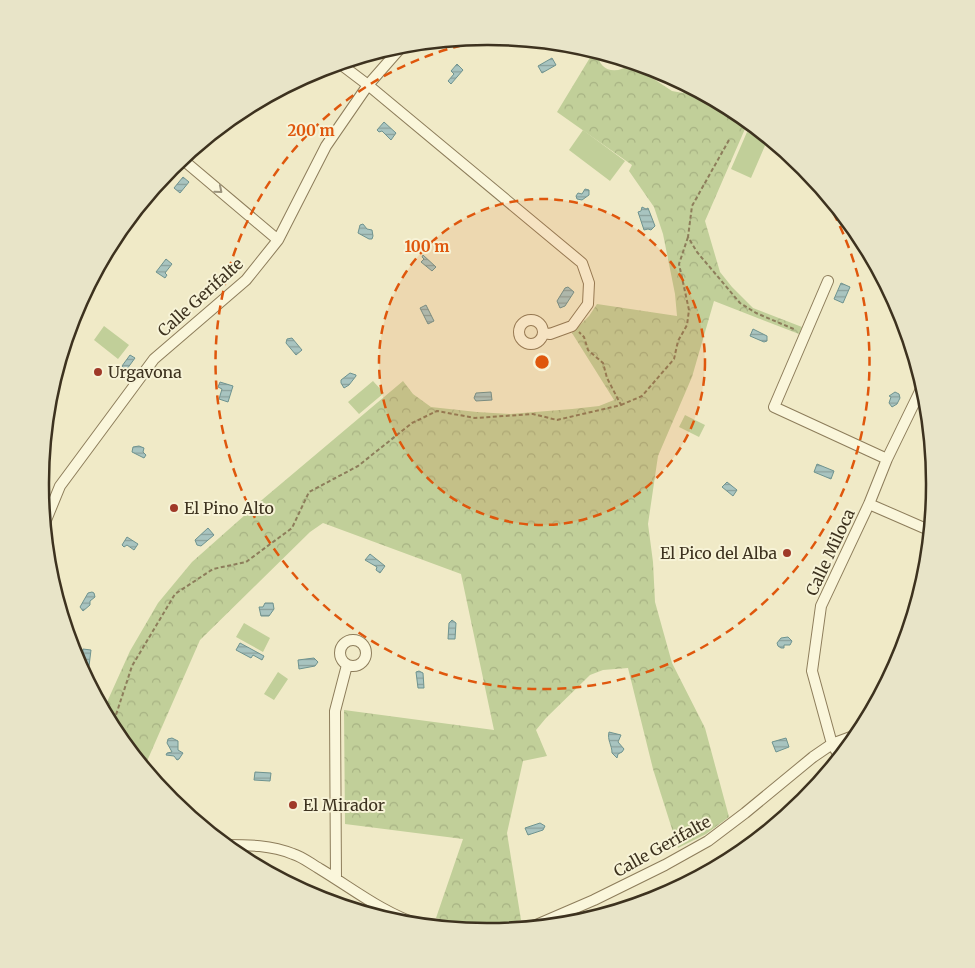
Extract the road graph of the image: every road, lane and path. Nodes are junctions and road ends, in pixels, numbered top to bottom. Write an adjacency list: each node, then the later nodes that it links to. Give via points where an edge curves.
1 (394, 55): 3 (street, Calle Gerifalte)
2 (345, 68): 3 (street)
3 (368, 85): 7 (street, Calle Gerifalte, via 326,146); 9 (street, via 582,263 589,283 588,304)
4 (729, 140): 6 (path, via 692,206)
5 (188, 164): 7 (street, one-way to 7)
6 (688, 237): 11 (path, via 740,303); 13 (path, via 679,264 690,310 674,359 642,396)
7 (278, 240): 16 (street, Calle Gerifalte, via 246,280 154,359 60,486)
8 (828, 281): 11 (street)
9 (572, 326): 10 (street, via 550,334); 13 (path, via 584,336 588,350 603,363)
10 (543, 333)
11 (806, 334): 14 (street, via 774,407)
12 (918, 396): 14 (street, Calle Miloca)
13 (621, 405): 19 (path, via 557,420 532,414 475,418 437,411 412,423 358,466 310,492 292,528 246,562 213,569 175,594 132,666)
14 (887, 459): 15 (street, Calle Miloca)
15 (869, 504): 17 (street, Calle Miloca); 21 (street, Calle Miloca, via 821,606 812,671)
16 (49, 513)
17 (924, 529)
18 (347, 665): 24 (street, via 335,711)
19 (115, 717)
20 (845, 739): 21 (street, Calle Gerifalte)
21 (832, 744): 22 (street, Calle Miloca); 26 (street, Calle Gerifalte, via 699,846)
22 (836, 751)
23 (238, 845): 24 (street, via 260,845 294,854)
24 (336, 879): 25 (street)
25 (390, 912)
26 (552, 918)

